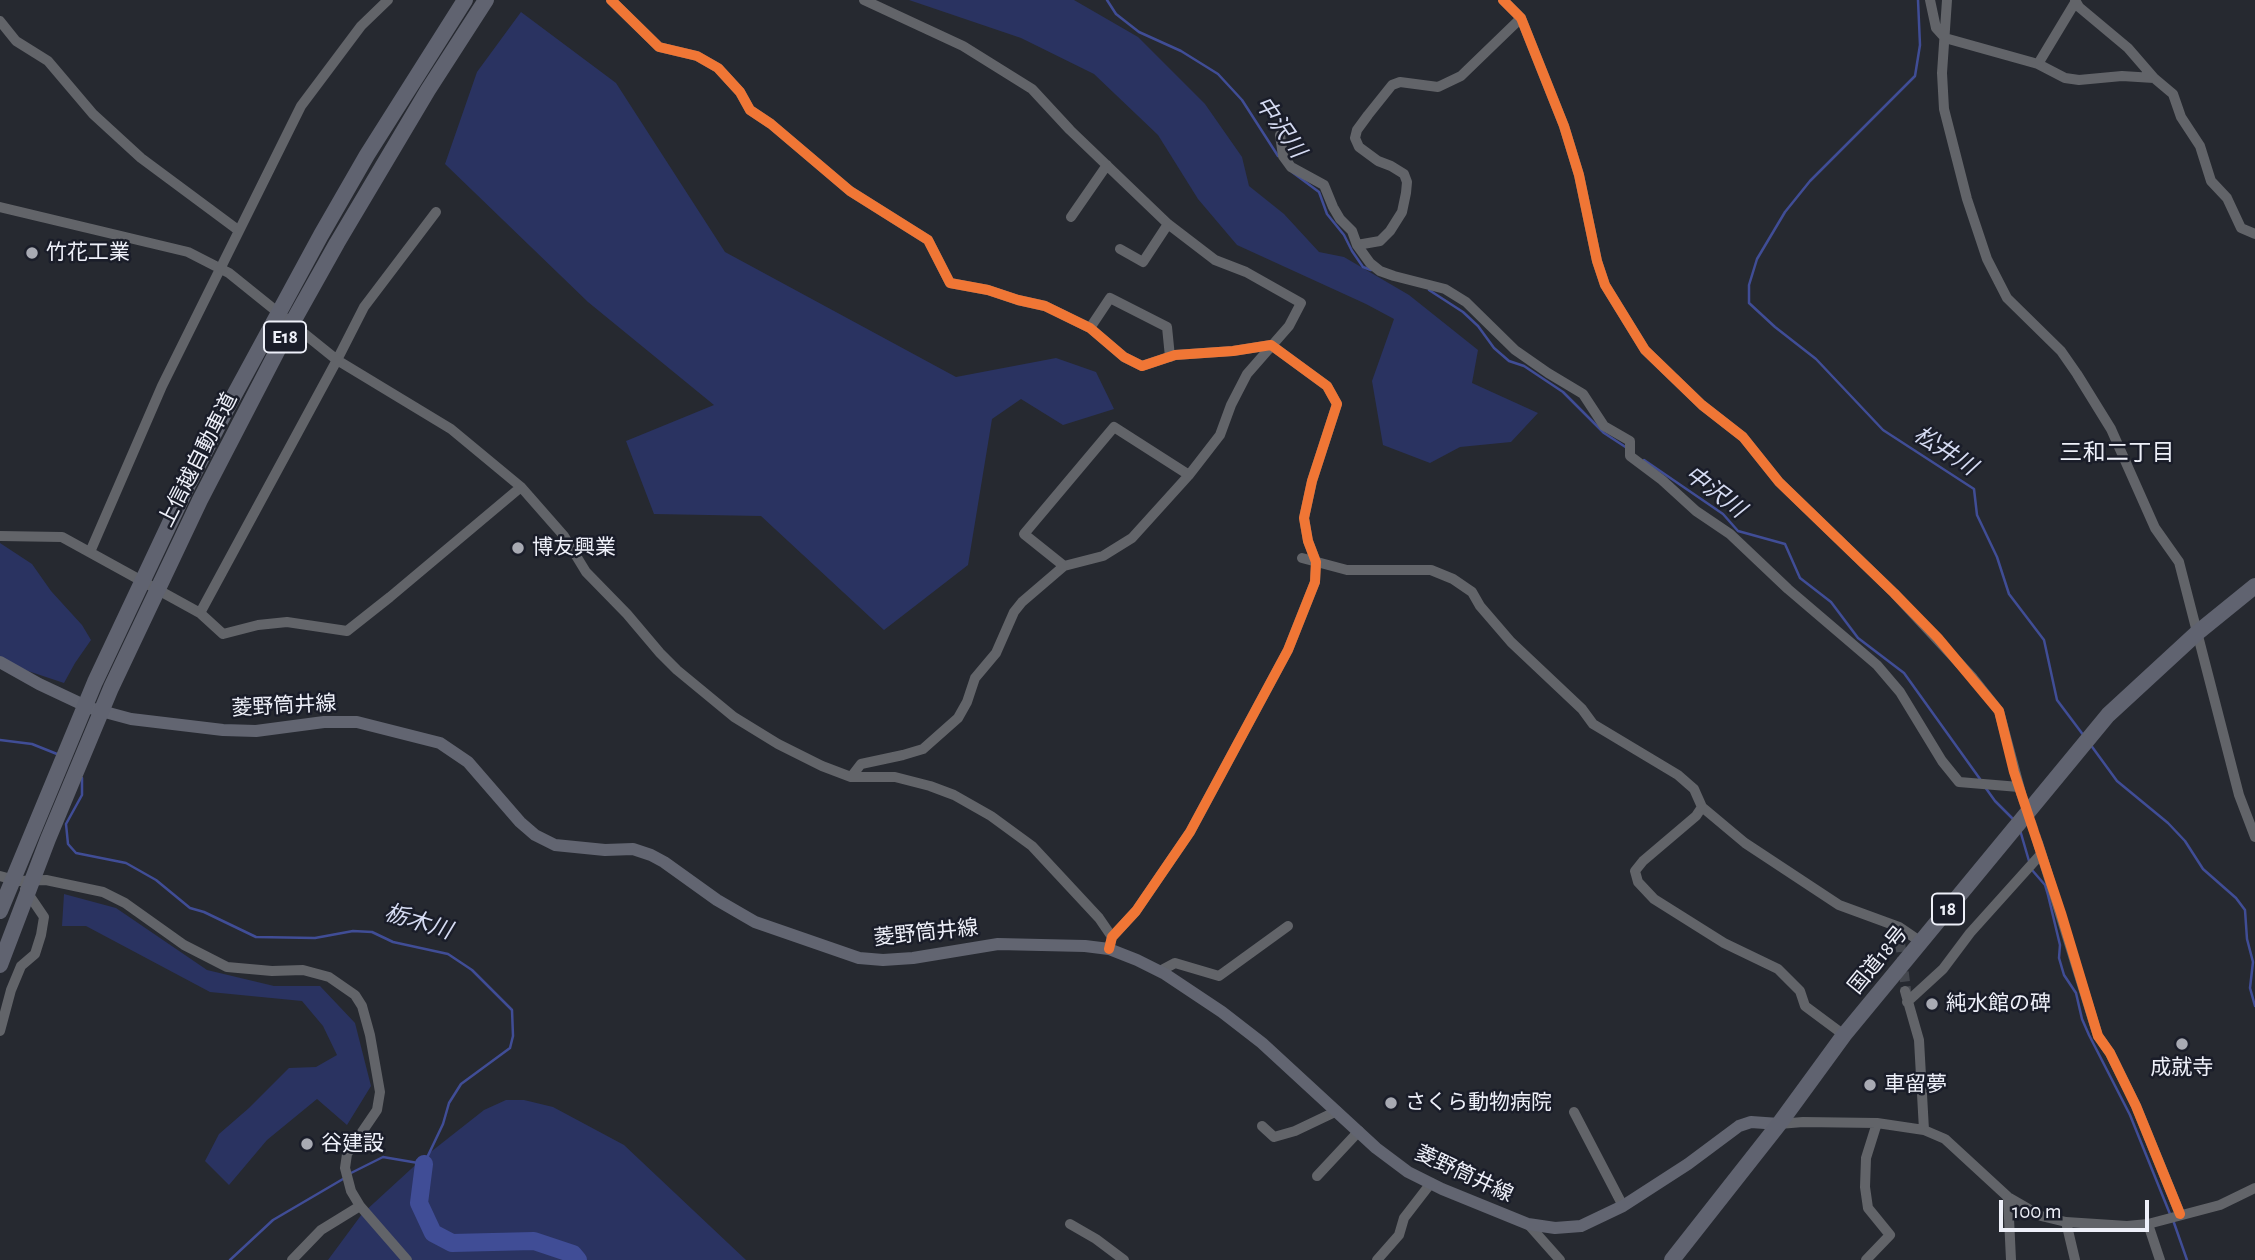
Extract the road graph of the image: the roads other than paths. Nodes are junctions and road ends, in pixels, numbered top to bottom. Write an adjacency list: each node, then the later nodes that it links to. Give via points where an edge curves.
1 (388, 0): 21 (street, via 361,26 301,106)
2 (465, 0): 46 (highway, 上信越自動車道 / E18, via 367,155 184,493 95,682)
3 (486, 0): 52 (highway, 上信越自動車道 / E18, via 383,165 286,334 200,500 111,688)
4 (611, 0): 26 (street, via 659,47 696,56 718,68 750,110 850,191 928,240 950,283 1045,306)
5 (864, 0): 16 (street, via 963,46 1032,89)
6 (1503, 0): 10 (street)
7 (1930, 0): 12 (street, via 1936,28)
8 (1947, 0): 12 (street)
9 (2075, 1): 13 (street); 14 (street)
10 (1521, 18): 23 (street, via 1461,76 1438,87 1399,82 1367,115 1357,130 1359,147 1404,174 1407,182 1402,212 1390,231 1380,241); 23 (street, via 1564,126 1605,285 1645,350 1743,437 1779,482 1895,593 1973,678 1998,711 2020,790 1959,782 1900,692 1877,666 1730,534 1630,456 1630,441 1604,426 1583,394 1516,349 1465,302 1435,285 1380,271)
11 (0, 21): 21 (street, via 16,41 48,61 93,114 141,158)
12 (1944, 38): 13 (street); 39 (street, via 1944,109 1987,260 2007,298 2061,351 2111,429 2155,528 2179,562)
13 (2038, 64): 14 (street, via 2079,80)
14 (2154, 78): 22 (street, via 2173,94 2200,146 2211,181 2227,198 2241,228)
15 (1280, 135): 23 (street, via 1283,156 1292,167 1324,185)
16 (1107, 165): 19 (street); 20 (street)
17 (0, 207): 25 (street, via 188,252)
18 (436, 212): 29 (street, via 364,307)
19 (1071, 217)
20 (1168, 224): 24 (street, via 1143,262); 27 (street, via 1215,260 1301,303 1289,326)
21 (238, 230): 25 (street)
22 (2255, 234)
23 (1357, 244)
24 (1120, 249)
25 (224, 271): 29 (street); 33 (street, via 162,386)
26 (1090, 328): 28 (street, via 1142,366); 28 (street, via 1110,298 1167,327)
27 (1271, 345): 28 (street); 30 (street, via 1247,374 1220,435); 35 (street, via 1327,386 1337,404 1304,518)
28 (1170, 357)
29 (337, 360): 31 (street, via 451,429); 38 (street)
30 (1189, 475): 36 (street, via 1132,538 1102,556); 36 (street, via 1114,427 1024,534)
31 (521, 487): 38 (street, via 347,631 287,622 223,634); 41 (street, via 564,536 586,572 677,670 734,717)
32 (0, 537): 33 (street, via 62,537)
33 (90, 551): 38 (street)
34 (1302, 558): 35 (street)
35 (1316, 562): 42 (street, via 1347,570 1432,570 1453,579 1472,592 1511,642 1593,724 1678,775 1694,789); 51 (street, via 1315,582 1288,650 1199,816)
36 (1064, 565): 41 (street, via 1014,612 996,653 975,678 958,718 923,748 861,764)
37 (2255, 586): 39 (highway, 国道18号 / 18)
38 (200, 613)
39 (2197, 633): 43 (street, via 2239,795); 50 (highway, 国道18号 / 18, via 2108,715)
40 (0, 662): 51 (main road, 菱野筒井線, via 90,708 131,719 256,731 357,722 440,744 468,762 536,835 561,846 633,849 651,855 755,922 859,958 913,958 998,944)
41 (851, 777): 51 (street, via 895,777 930,786 990,816 1032,846 1099,918)
42 (1702, 807): 48 (street, via 1745,843 1839,905); 55 (street, via 1643,861 1635,871 1639,882 1654,899 1778,970 1800,991 1805,1006)
43 (2255, 837)
44 (0, 876): 45 (street)
45 (19, 881): 54 (street, via 44,917 35,954 20,966); 67 (street, via 46,880 103,892 227,967 303,970 328,976 355,995 370,1035 380,1092 377,1110 347,1154 345,1168)
46 (0, 911)
47 (1288, 926): 53 (street, via 1219,976 1175,963)
48 (1899, 927): 49 (street); 50 (street)
49 (1900, 942)
50 (1921, 942): 55 (highway, 国道18号 / 18)
51 (1110, 943): 53 (main road, 菱野筒井線)
52 (0, 965)
53 (1160, 971): 56 (main road, 菱野筒井線, via 1223,1012)
54 (0, 1031)
55 (1844, 1035): 59 (highway, 国道18号 / 18)
56 (1337, 1111): 60 (street, via 1274,1137); 62 (main road, 菱野筒井線)
57 (1574, 1112): 68 (street)
58 (1877, 1123): 59 (street); 61 (street); 80 (street, via 1866,1158 1865,1187 1868,1208 1890,1235)
59 (1779, 1124): 68 (main road, 菱野筒井線, via 1739,1126); 79 (highway, 国道18号 / 18)
60 (1262, 1126)
61 (1924, 1130): 66 (street, via 1945,1139); 69 (street, via 1919,1040 1906,997 1943,969 2038,853 2098,1036 2136,1106)
62 (1359, 1131): 63 (street); 64 (main road, 菱野筒井線, via 1376,1148)
63 (1317, 1176)
64 (1431, 1183): 72 (main road, 菱野筒井線); 77 (street, via 1404,1218 1399,1235)
65 (2255, 1188): 69 (street, via 2220,1205)
66 (2008, 1198): 70 (street, via 2041,1216); 81 (street)
67 (360, 1206): 74 (street, via 321,1230); 75 (street)
68 (1623, 1206): 72 (main road, 菱野筒井線, via 1581,1226)
69 (2179, 1214): 73 (street)
70 (2066, 1222): 73 (street); 82 (street)
71 (1070, 1224): 76 (street)
72 (1528, 1224): 78 (street)
73 (2148, 1224): 83 (street)
74 (292, 1260)
75 (407, 1260)
76 (1124, 1260)
77 (1377, 1260)
78 (1560, 1260)
79 (1672, 1260)
80 (1866, 1260)
81 (2011, 1260)
82 (2075, 1260)
83 (2160, 1260)

